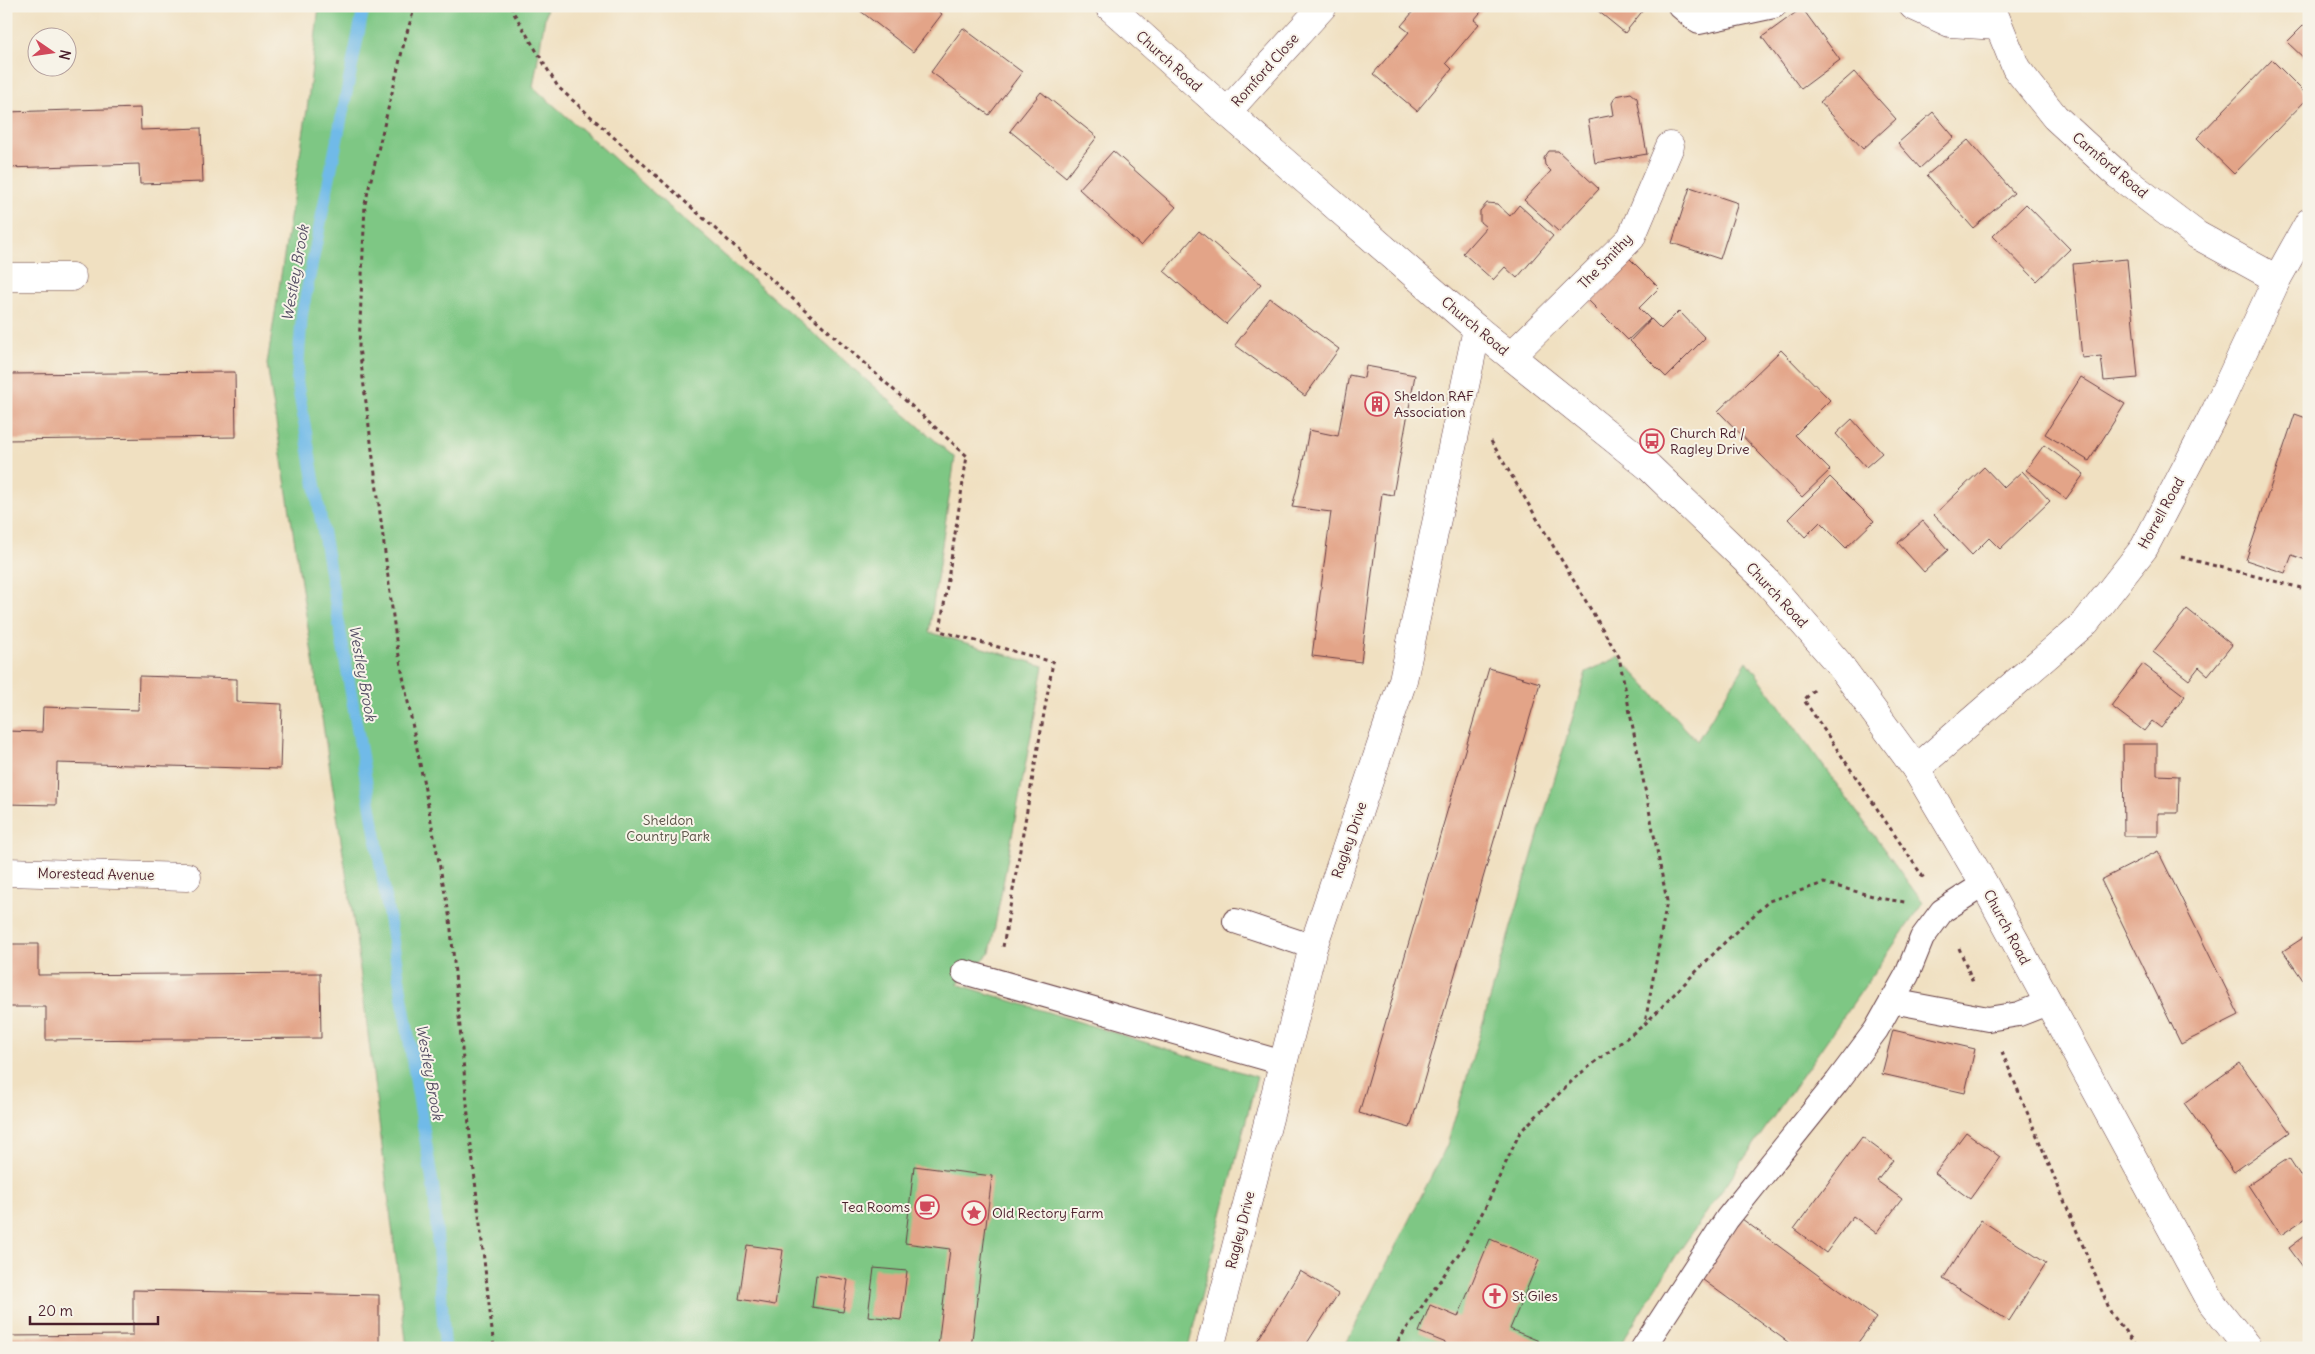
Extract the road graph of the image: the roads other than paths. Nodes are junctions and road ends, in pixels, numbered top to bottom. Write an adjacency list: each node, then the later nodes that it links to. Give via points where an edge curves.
1 (1109, 6): 7 (street, Church Road)
2 (1323, 6): 7 (street, Romford Close)
3 (1680, 6): 4 (lane, via 1699,22)
4 (1774, 6)
5 (1913, 6): 6 (street, via 1950,23)
6 (1994, 16): 12 (street, Carnford Road, via 2016,68 2054,117 2118,175 2197,235)
7 (1227, 112): 13 (street, Church Road)
8 (1670, 146): 14 (street, The Smithy, via 1632,238)
9 (2309, 222): 12 (street, Horrell Road)
10 (6, 277): 11 (street)
11 (72, 277)
12 (2277, 278): 15 (street, Horrell Road, via 2216,410 2144,548 2086,622)
13 (1477, 330): 14 (street, Church Road); 20 (street, Ragley Drive, via 1402,680)
14 (1511, 356): 15 (street, Church Road, via 1649,467 1764,578 1839,664)
15 (1916, 769): 18 (street, Church Road)
16 (6, 872): 17 (street, Morestead Avenue)
17 (187, 877)
18 (1984, 884): 22 (lane, via 1942,909 1922,938); 23 (street, Church Road)
19 (1235, 921): 20 (lane)
20 (1313, 948): 24 (street, Ragley Drive)
21 (964, 972): 24 (lane)
22 (1892, 1001): 23 (lane, via 1988,1019 2020,1014); 26 (lane, via 1876,1030 1848,1067 1727,1219)
23 (2048, 1003): 27 (street, Church Road, via 2212,1303)
24 (1283, 1062): 25 (street, Ragley Drive)
25 (1210, 1348)
26 (1643, 1348)
27 (2248, 1348)

